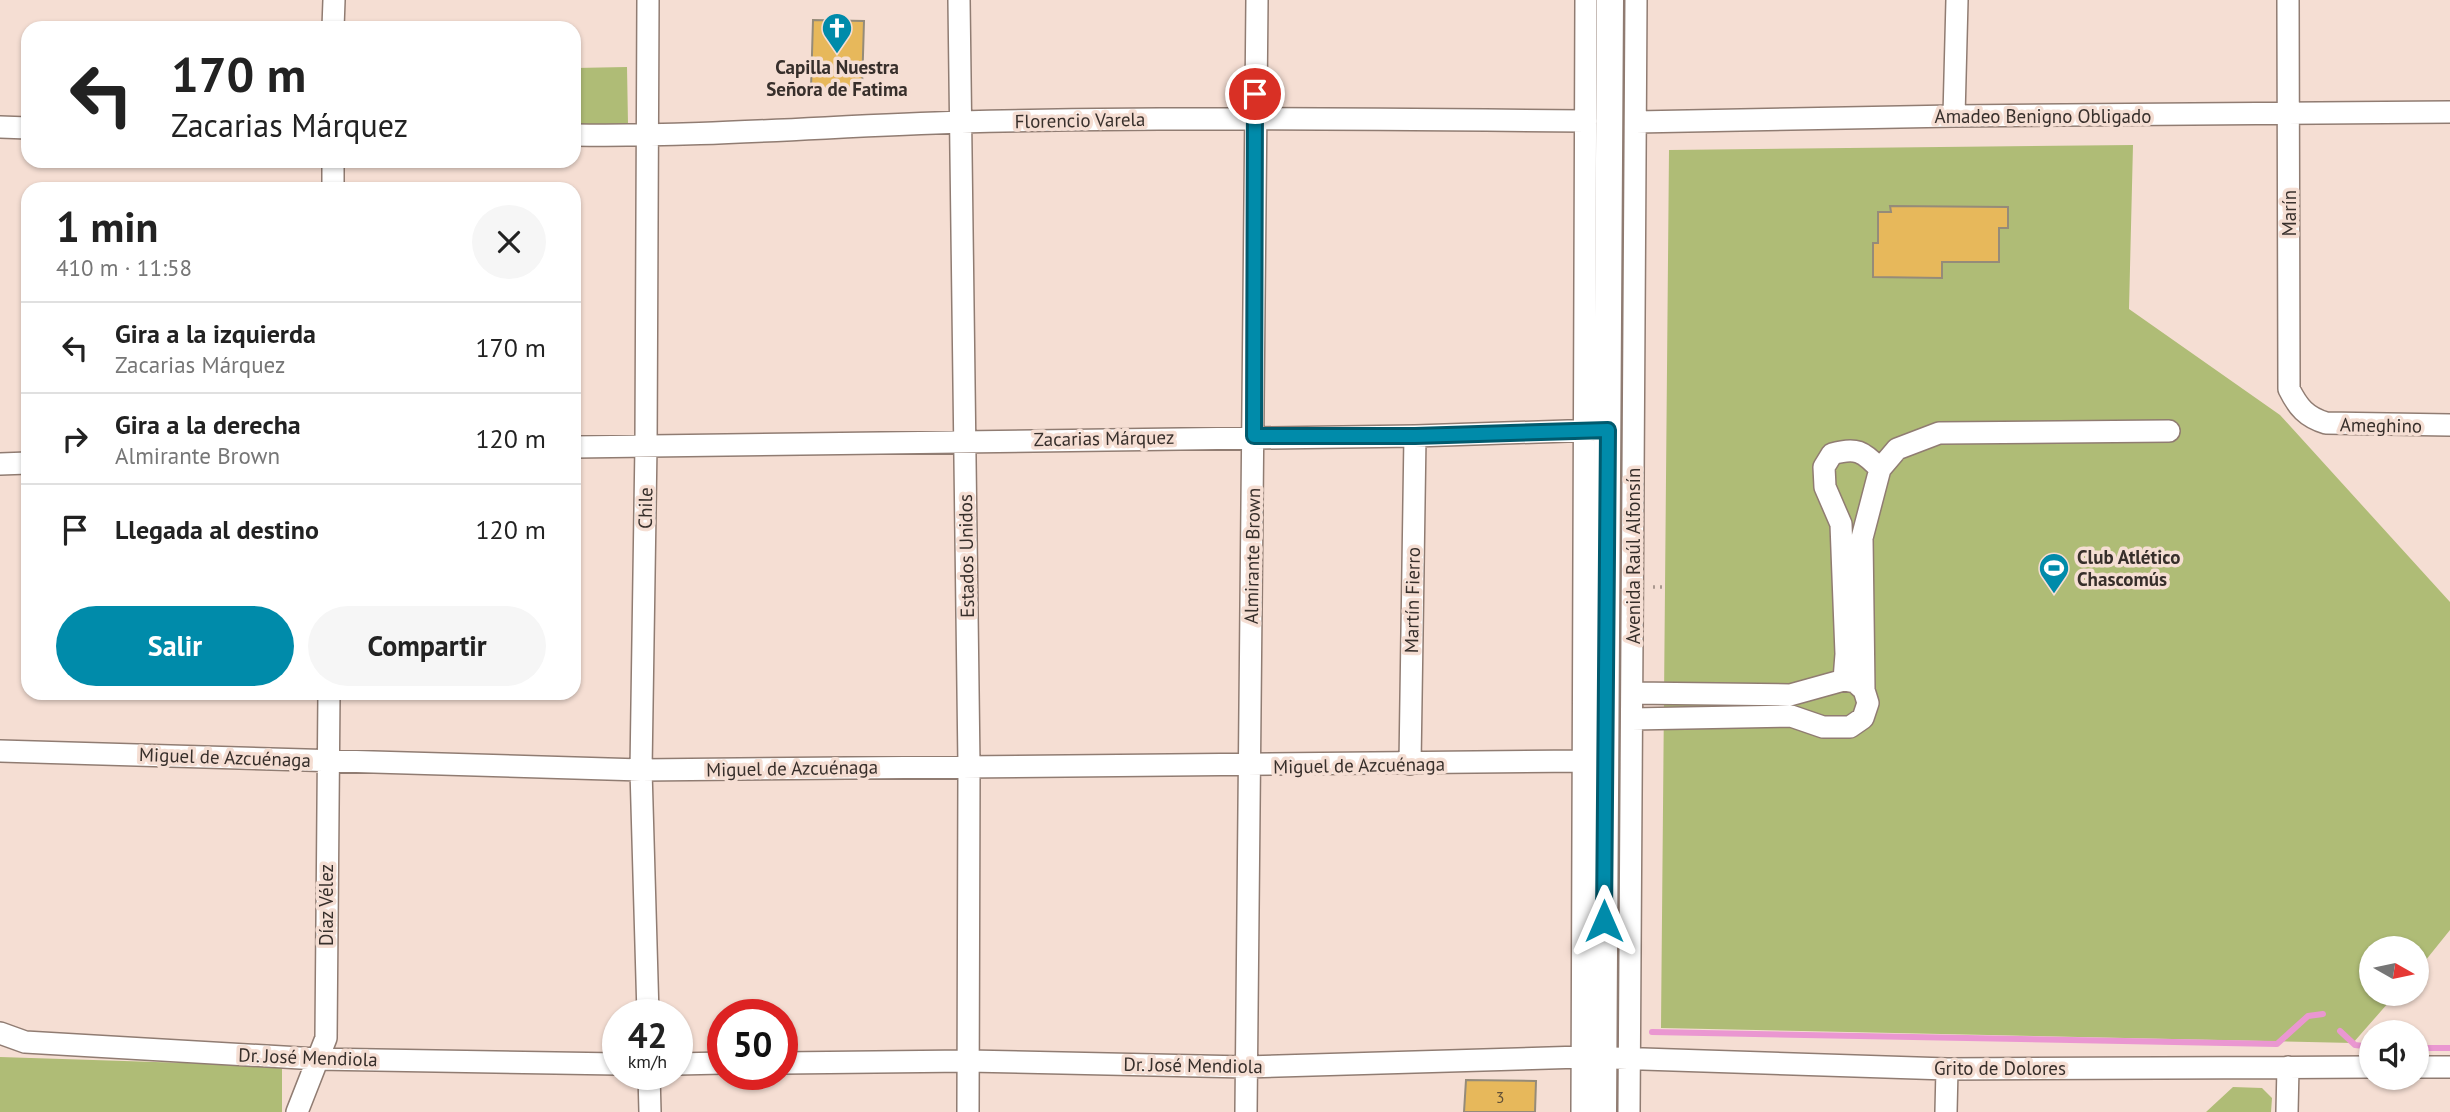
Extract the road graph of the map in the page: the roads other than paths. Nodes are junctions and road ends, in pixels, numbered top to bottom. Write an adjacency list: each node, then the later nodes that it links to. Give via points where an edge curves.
1 (334, 0): 10 (street)
2 (648, 0): 21 (street, Chile)
3 (959, 0): 16 (street, Estados Unidos)
4 (1257, 0): 14 (street, Almirante Brown)
5 (1586, 0): 15 (street, Avenida Raúl Alfonsín)
6 (1610, 0): 24 (main road, Avenida Raúl Alfonsín)
7 (1636, 0): 17 (street, Avenida Raúl Alfonsín)
8 (1957, 0): 13 (street)
9 (2288, 0): 12 (street, Marín)
10 (333, 21)
11 (2450, 112): 12 (street, Amadeo Benigno Obligado)
12 (2289, 114): 13 (street, Amadeo Benigno Obligado); 22 (street, Marín, via 2289,389 2298,407)
13 (1954, 116): 17 (street, Amadeo Benigno Obligado)
14 (1255, 117): 15 (street, Florencio Varela); 16 (street, Florencio Varela); 26 (street, Almirante Brown)
15 (1586, 121): 24 (street, Avenida Raúl Alfonsín)
16 (960, 122): 21 (street, Florencio Varela); 28 (street, Estados Unidos)
17 (1636, 122): 24 (street, Avenida Raúl Alfonsín)
18 (0, 127): 19 (street)
19 (21, 128)
20 (581, 135): 21 (street, Florencio Varela)
21 (648, 136): 29 (street, Chile)
22 (2312, 418): 23 (street, Ameghino, via 2342,425)
23 (2450, 425)
24 (1609, 430): 27 (street, Zacarias Márquez); 36 (street, Avenida Raúl Alfonsín); 41 (street, Avenida Raúl Alfonsín); 48 (main road, Avenida Raúl Alfonsín)
25 (2169, 431): 33 (street, via 1939,433 1897,449)
26 (1254, 436): 27 (street, Zacarias Márquez); 28 (street, Zacarias Márquez); 44 (street, Almirante Brown)
27 (1415, 436): 42 (street, Martín Fierro)
28 (965, 440): 29 (street, Zacarias Márquez); 43 (street, Estados Unidos)
29 (646, 445): 30 (street, Zacarias Márquez); 45 (street, Chile)
30 (581, 447)
31 (21, 463): 32 (street)
32 (0, 464)
33 (1880, 469): 34 (street, via 1864,452 1850,449 1832,454 1824,467 1825,487 1841,524); 35 (street, via 1861,538)
34 (1844, 680): 35 (street); 36 (street, via 1790,695)
35 (1864, 690): 38 (street, via 1868,703 1863,718 1850,727 1823,727 1791,716)
36 (1633, 693): 38 (street, Avenida Raúl Alfonsín)
37 (329, 700): 40 (street, Díaz Vélez)
38 (1632, 719): 50 (street, Avenida Raúl Alfonsín)
39 (0, 751): 40 (street, Miguel de Azcuénaga)
40 (327, 760): 45 (street, Miguel de Azcuénaga); 49 (street, Díaz Vélez, via 326,1038)
41 (1584, 761): 42 (street, Miguel de Azcuénaga); 48 (street, Avenida Raúl Alfonsín)
42 (1410, 764): 44 (street, Miguel de Azcuénaga)
43 (970, 766): 44 (street, Miguel de Azcuénaga); 45 (street, Miguel de Azcuénaga); 51 (street, Estados Unidos)
44 (1248, 767): 54 (street, Almirante Brown)
45 (641, 770): 46 (street, Chile)
46 (648, 999)
47 (0, 1033): 49 (street, Dr. José Mendiola, via 25,1042)
48 (1593, 1057): 50 (street, Dr. José Mendiola); 54 (street, Dr. José Mendiola); 65 (street, Avenida Raúl Alfonsín); 66 (main road, Avenida Raúl Alfonsín)
49 (317, 1059): 53 (street, Dr. José Mendiola); 61 (street, Díaz Vélez)
50 (1630, 1059): 59 (street, Grito de Dolores); 67 (street, Avenida Raúl Alfonsín)
51 (968, 1061): 52 (street, Dr. José Mendiola); 54 (street, Dr. José Mendiola); 63 (street, Estados Unidos)
52 (798, 1063)
53 (602, 1064)
54 (1246, 1067): 64 (street, Almirante Brown)
55 (2288, 1067): 56 (street, Grito de Dolores); 59 (street, Grito de Dolores); 69 (street)
56 (2359, 1067)
57 (2429, 1067): 58 (street)
58 (2450, 1067)
59 (1947, 1069): 68 (street)
60 (649, 1090): 62 (street)
61 (297, 1112)
62 (650, 1112)
63 (968, 1112)
64 (1246, 1112)
65 (1582, 1112)
66 (1603, 1112)
67 (1629, 1112)
68 (1946, 1112)
69 (2287, 1112)

